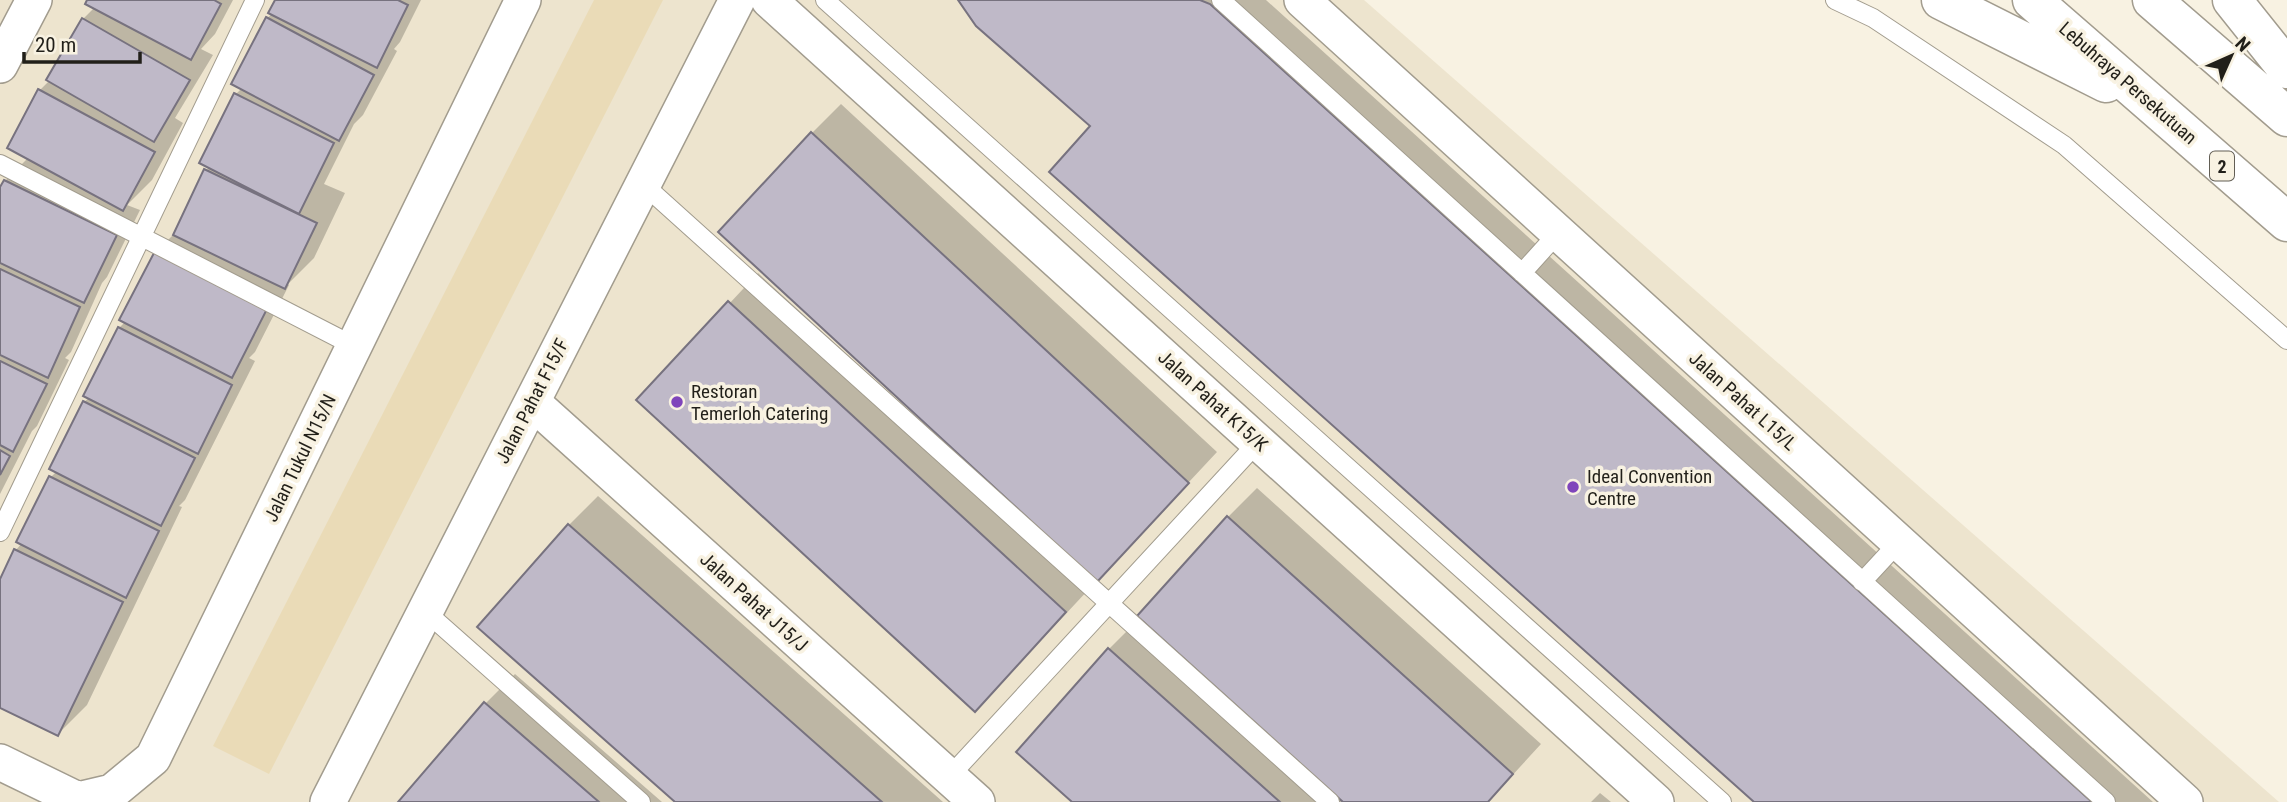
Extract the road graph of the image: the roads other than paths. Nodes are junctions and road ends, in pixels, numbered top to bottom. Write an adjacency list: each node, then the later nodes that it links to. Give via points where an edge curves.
1 (34, 0): 14 (street)
2 (255, 0): 22 (lane)
3 (523, 0): 25 (street, Jalan Tukul N15/N)
4 (737, 0): 19 (street, Jalan Pahat F15/F)
5 (769, 0): 27 (street, Jalan Pahat K15/K)
6 (825, 0): 40 (lane)
7 (1221, 0): 23 (lane)
8 (1302, 0): 21 (street, Jalan Pahat L15/L)
9 (1835, 0): 24 (lane, via 1873,18 2064,145)
10 (1941, 0): 16 (highway)
11 (2032, 0): 16 (highway, Lebuhraya Persekutuan / 2)
12 (2152, 0): 17 (highway)
13 (2232, 0): 15 (highway)
14 (0, 65)
15 (2287, 69)
16 (2158, 109): 20 (highway, Lebuhraya Persekutuan / 2)
17 (2287, 117)
18 (0, 164): 22 (lane)
19 (643, 184): 26 (street, Jalan Pahat F15/F); 31 (lane)
20 (2287, 222)
21 (1558, 233): 23 (lane); 29 (street, Jalan Pahat L15/L)
22 (142, 238): 25 (lane); 28 (lane)
23 (1522, 273): 30 (lane)
24 (2287, 340)
25 (354, 346): 33 (street, Jalan Tukul N15/N, via 153,758 112,792 78,800)
26 (532, 402): 32 (street, Jalan Pahat F15/F); 34 (street, Jalan Pahat J15/J)
27 (1258, 442): 31 (lane); 39 (street, Jalan Pahat K15/K)
28 (0, 532)
29 (1899, 542): 30 (lane); 42 (street, Jalan Pahat L15/L)
30 (1863, 582): 41 (lane)
31 (1109, 603): 34 (lane); 38 (lane)
32 (425, 611): 35 (street, Jalan Pahat F15/F); 36 (lane)
33 (0, 762)
34 (949, 777): 37 (street, Jalan Pahat J15/J)
35 (328, 802)
36 (640, 802)
37 (976, 802)
38 (1330, 802)
39 (1656, 802)
40 (1722, 802)
41 (2106, 802)
42 (2185, 802)

